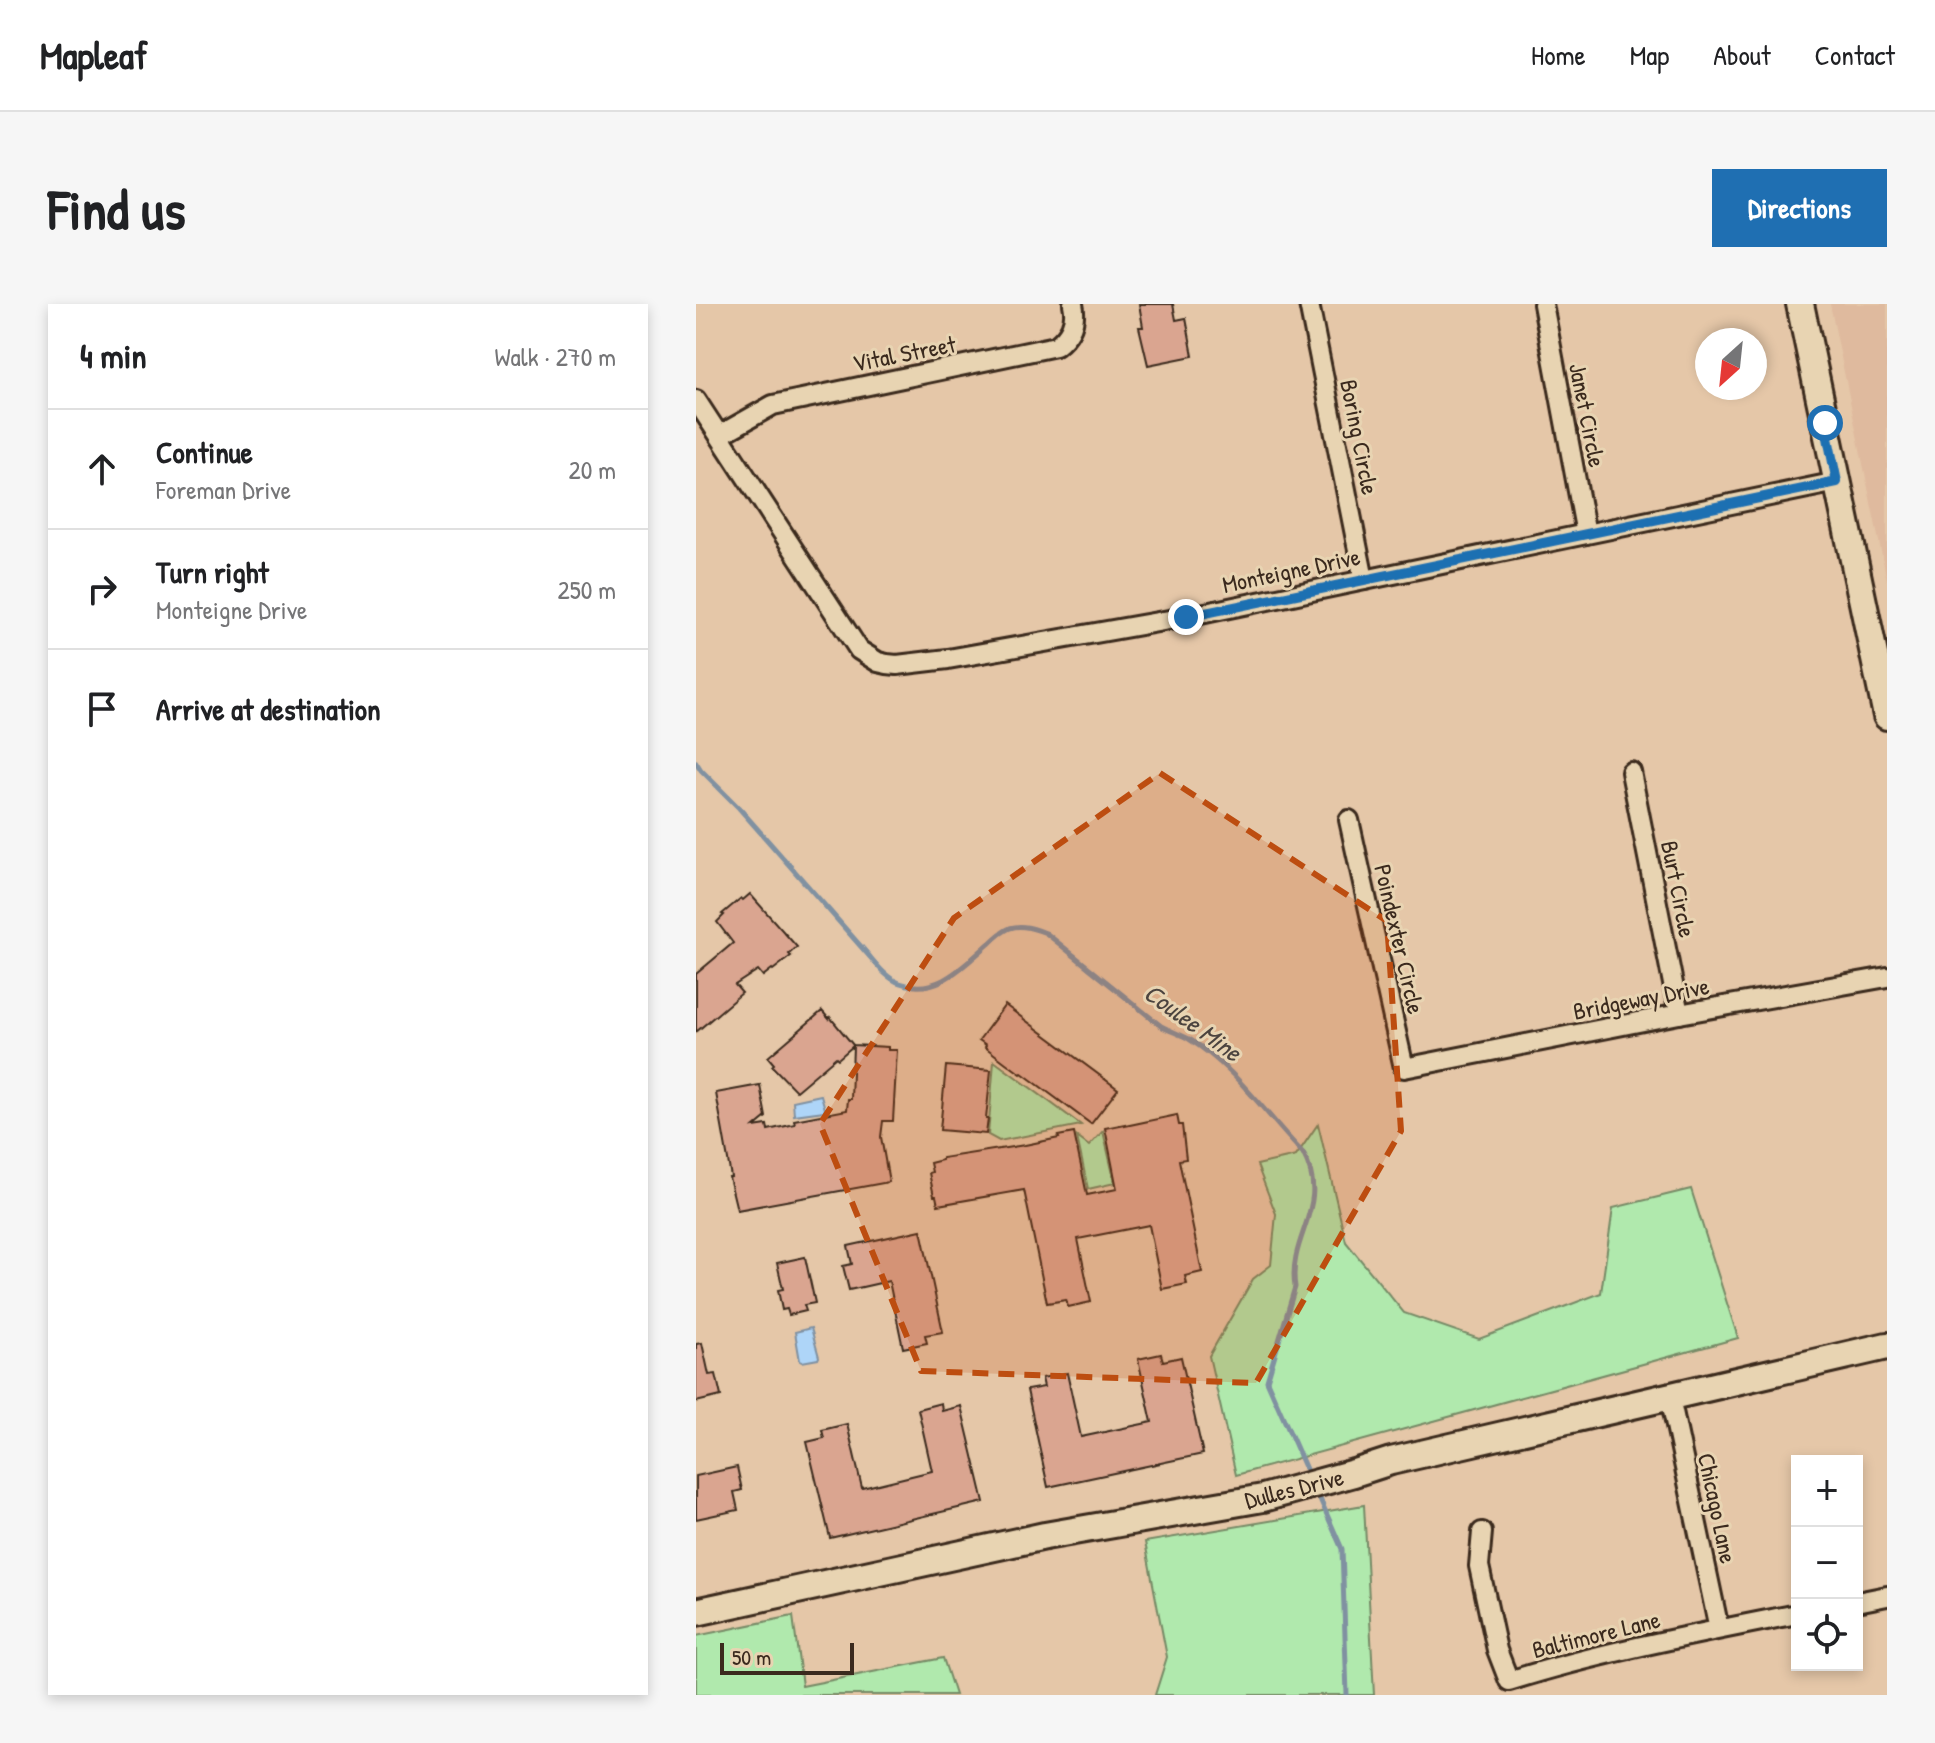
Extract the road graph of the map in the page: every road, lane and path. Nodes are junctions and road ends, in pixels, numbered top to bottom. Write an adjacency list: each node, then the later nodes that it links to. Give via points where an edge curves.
1 (1073, 304): 6 (street, Vital Street, via 1071,329 1056,346 773,405)
2 (1309, 304): 9 (street, Boring Circle)
3 (1543, 304): 8 (street, Janet Circle)
4 (1800, 304): 7 (street)
5 (696, 400): 6 (street, Monteigne Drive)
6 (720, 435): 9 (street, Monteigne Drive, via 859,650 887,664 963,657)
7 (1837, 482): 8 (street, Monteigne Drive); 10 (street)
8 (1586, 534): 9 (street, Monteigne Drive)
9 (1364, 580)
10 (1882, 669): 11 (street)
11 (1887, 716)
12 (1631, 772): 15 (street, Burt Circle)
13 (1349, 820): 16 (street, Poindexter Circle)
14 (1887, 977): 15 (street, Bridgeway Drive)
15 (1679, 1014): 16 (street, Bridgeway Drive)
16 (1404, 1068)
17 (1887, 1346): 18 (street, Dulles Drive)
18 (1670, 1397): 22 (street, Dulles Drive, via 1391,1461 1263,1498 1045,1536); 24 (street, Chicago Lane)
19 (1482, 1532): 24 (street, Baltimore Lane, via 1479,1566 1509,1681)
20 (1887, 1596): 21 (street)
21 (1863, 1601)
22 (696, 1612)
23 (1791, 1615): 24 (street, Baltimore Lane)
24 (1719, 1629)

